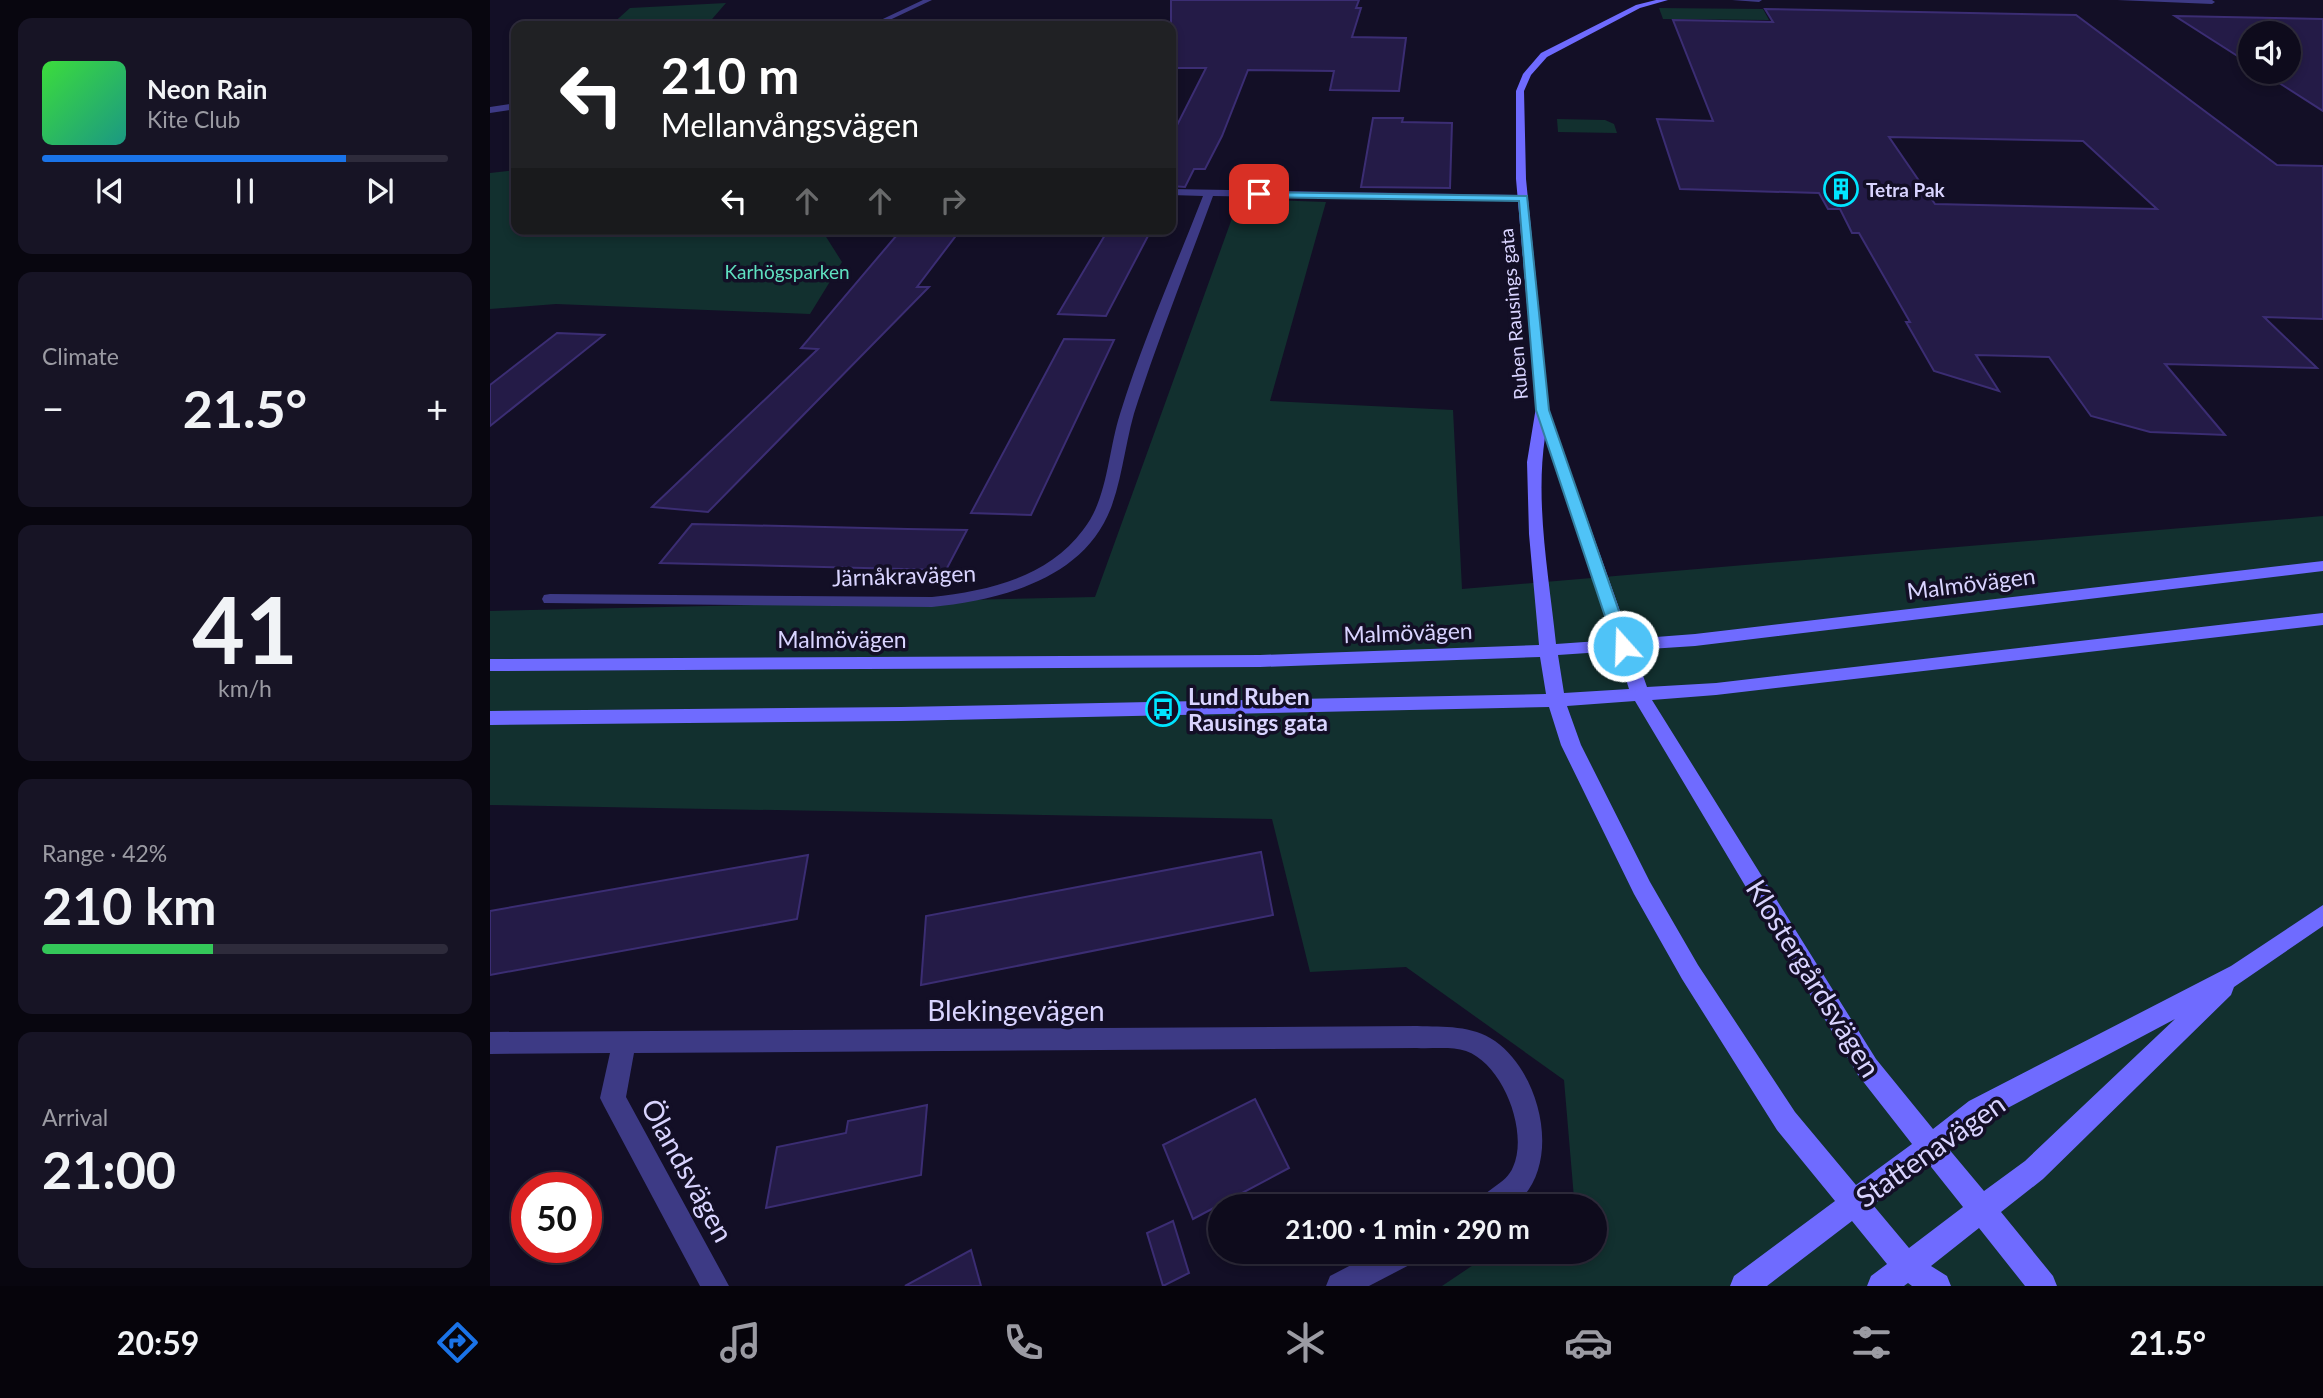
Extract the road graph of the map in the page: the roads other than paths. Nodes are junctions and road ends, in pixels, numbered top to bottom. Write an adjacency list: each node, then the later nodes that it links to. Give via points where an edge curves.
1 (929, 0): 10 (street)
2 (1651, 0): 7 (main road, Ruben Rausings gata)
3 (1674, 0): 7 (main road, Ruben Rausings gata)
4 (1735, 0): 5 (street)
5 (1759, 0)
6 (2120, 0): 8 (street)
7 (1665, 1): 11 (main road, Ruben Rausings gata, via 1638,6)
8 (2213, 2)
9 (1614, 8): 11 (main road, Ruben Rausings gata, via 1550,44)
10 (883, 21)
11 (1544, 55): 16 (main road, Ruben Rausings gata, via 1527,74 1520,92)
12 (511, 107): 13 (street)
13 (490, 110)
14 (1176, 192): 15 (street)
15 (1209, 194): 16 (street); 19 (street, Järnåkravägen, via 1126,416 1108,494 1090,533 1063,559 1030,580 983,596 932,602)
16 (1523, 198): 17 (main road, Ruben Rausings gata)
17 (1543, 410): 21 (main road, Ruben Rausings gata); 22 (main road, Ruben Rausings gata, via 1534,462)
18 (2323, 566): 21 (main road, Malmövägen)
19 (550, 599)
20 (2323, 619): 24 (main road, via 1716,690)
21 (1623, 646): 22 (main road, Malmövägen); 24 (main road, Klostergårdsvägen)
22 (1548, 651): 23 (main road, Malmövägen, via 1260,661); 25 (main road)
23 (490, 665)
24 (1640, 694): 25 (main road); 31 (main road, Klostergårdsvägen, via 1834,1016 1867,1067)
25 (1556, 700): 26 (main road); 33 (main road, via 1571,746 1603,814 1690,972 1786,1121)
26 (490, 718)
27 (2323, 914): 28 (main road, Stattenavägen)
28 (2239, 973): 31 (main road, Stattenavägen, via 1978,1110); 34 (main road, Stattenavägen, via 2034,1170)
29 (624, 1042): 30 (street, Blekingevägen); 32 (street, Blekingevägen, via 1417,1037 1471,1041 1499,1060 1519,1092 1530,1137 1525,1172); 37 (street, Ölandsvägen, via 613,1098)
30 (490, 1043)
31 (1930, 1147): 33 (main road, Stattenavägen); 34 (main road, Klostergårdsvägen)
32 (1506, 1194)
33 (1854, 1203): 36 (main road); 39 (main road, Stattenavägen)
34 (1980, 1211): 36 (main road, Stattenavägen); 42 (main road, Klostergårdsvägen)
35 (1382, 1264): 38 (street)
36 (1906, 1266): 40 (main road, Stattenavägen); 41 (main road)
37 (715, 1286)
38 (1340, 1286)
39 (1744, 1286)
40 (1881, 1286)
41 (1937, 1286)
42 (2043, 1286)

